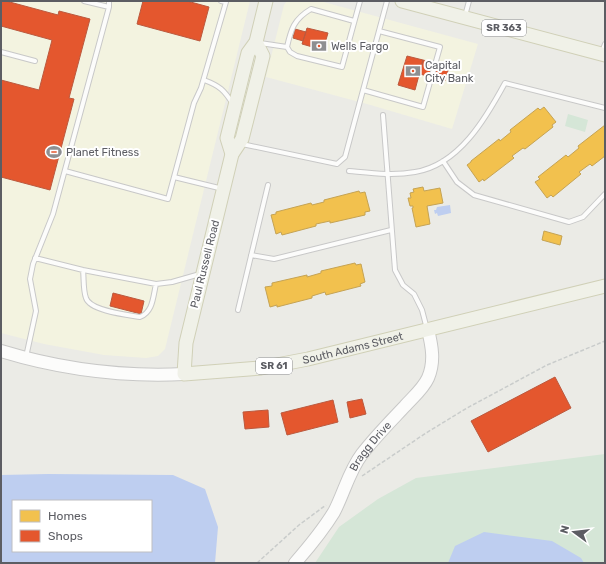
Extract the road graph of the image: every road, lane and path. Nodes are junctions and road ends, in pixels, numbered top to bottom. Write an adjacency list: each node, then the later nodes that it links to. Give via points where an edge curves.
1 (84, 1): 9 (lane)
2 (108, 1): 9 (lane)
3 (221, 1): 18 (lane, via 226,2)
4 (266, 1): 13 (main road, Paul Russell Road)
5 (360, 1): 11 (lane)
6 (388, 1): 12 (lane)
7 (402, 1): 10 (main road, SR 363)
8 (469, 1): 10 (lane)
9 (108, 7): 26 (lane)
10 (465, 18): 15 (main road, SR 363)
11 (354, 21): 14 (lane, via 311,9 302,14 291,28); 14 (lane, via 342,67 297,56)
12 (379, 31): 19 (lane); 19 (lane, via 440,47 423,107)
13 (256, 42): 14 (lane); 20 (main road, Paul Russell Road, via 248,53); 23 (main road, Paul Russell Road, via 263,56)
14 (287, 47)
15 (604, 51)
16 (1, 52): 17 (lane)
17 (35, 61)
18 (204, 80): 20 (lane, via 218,85); 29 (lane, via 194,103)
19 (363, 90): 23 (lane, via 345,156 337,164)
20 (235, 107): 24 (main road, Paul Russell Road, via 227,138)
21 (605, 108): 25 (lane, via 505,83 466,142 451,157)
22 (382, 115): 28 (lane)
23 (240, 143): 24 (main road, Paul Russell Road)
24 (232, 154): 31 (main road, Paul Russell Road)
25 (443, 161): 28 (lane, via 417,172); 32 (lane, via 458,182 474,195 569,222 583,217)
26 (65, 171): 29 (lane, via 168,199); 35 (lane, via 53,214)
27 (349, 171): 28 (lane)
28 (387, 175): 33 (lane)
29 (174, 177): 31 (lane)
30 (268, 186): 34 (lane)
31 (223, 189): 37 (main road, Paul Russell Road)
32 (605, 194)
33 (392, 230): 34 (lane, via 274,259); 41 (lane, via 394,270 403,285 414,294)
34 (251, 255): 40 (lane)
35 (35, 258): 36 (lane); 44 (lane, via 30,279 36,311)
36 (83, 270): 38 (lane); 38 (lane, via 89,304 96,308 140,318 150,309)
37 (202, 273): 38 (lane); 45 (main road, Paul Russell Road, via 186,343)
38 (156, 284)
39 (605, 286): 41 (main road, South Adams Street / SR 61)
40 (238, 310)
41 (428, 330): 45 (main road, South Adams Street / SR 61, via 308,359 224,372); 47 (street, Bragg Drive, via 432,346 428,377 418,392 371,442)
42 (605, 341): 46 (path, via 548,365 467,408)
43 (1, 351): 44 (street, South Adams Street)
44 (26, 358): 45 (street, South Adams Street, via 95,371 138,375)
45 (184, 374)
46 (359, 478)
47 (343, 492): 48 (path, via 299,525); 49 (street, Bragg Drive, via 325,525)
48 (257, 563)
49 (295, 563)

